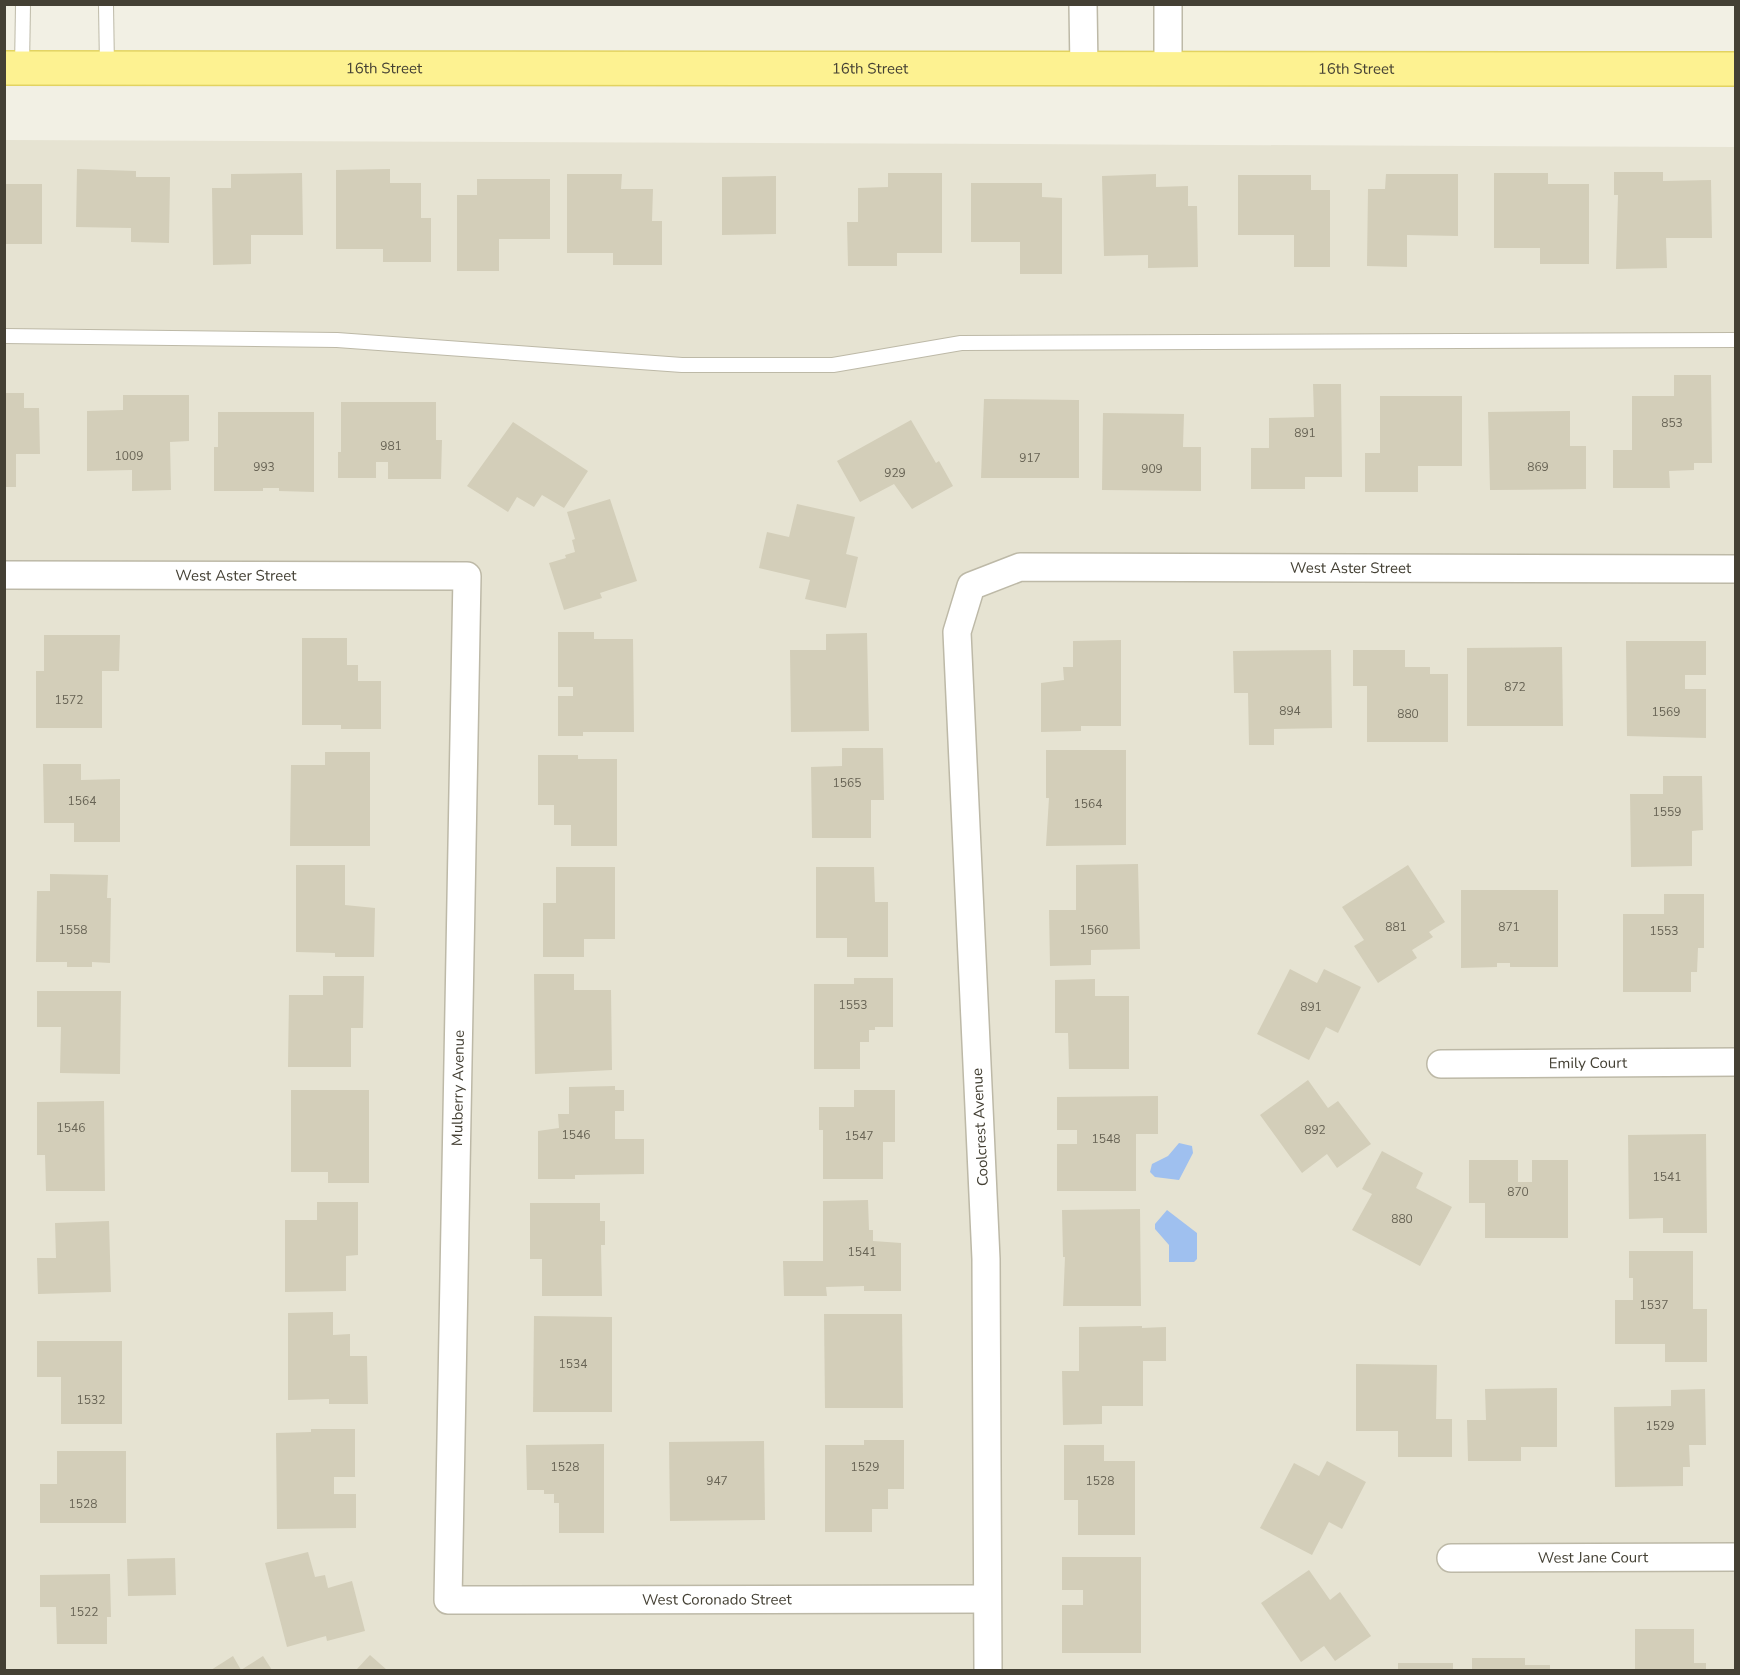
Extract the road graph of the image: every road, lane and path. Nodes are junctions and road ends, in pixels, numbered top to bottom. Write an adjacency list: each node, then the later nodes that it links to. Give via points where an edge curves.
1 (23, 4): 5 (lane)
2 (106, 4): 6 (lane)
3 (1083, 4): 7 (street)
4 (1168, 4): 8 (street)
5 (13, 68): 6 (main road, 16th Street)
6 (107, 68): 7 (main road, 16th Street)
7 (1084, 69): 8 (main road, 16th Street)
8 (1168, 69): 9 (main road, 16th Street)
9 (1736, 69)
10 (4, 336): 11 (lane, via 337,340 682,365 833,365 961,343)
11 (1736, 340)
12 (1736, 569): 15 (street, West Aster Street, via 1020,567)
13 (4, 575): 14 (street, West Aster Street)
14 (467, 576): 21 (street, Mulberry Avenue)
15 (971, 586): 20 (street, Coolcrest Avenue, via 957,632 986,1259)
16 (1736, 1062): 17 (street, Emily Court)
17 (1441, 1064)
18 (1736, 1557): 19 (street, West Jane Court)
19 (1451, 1558)
20 (987, 1599): 21 (street, West Coronado Street); 22 (street, Coolcrest Avenue)
21 (448, 1600)
22 (988, 1671)

